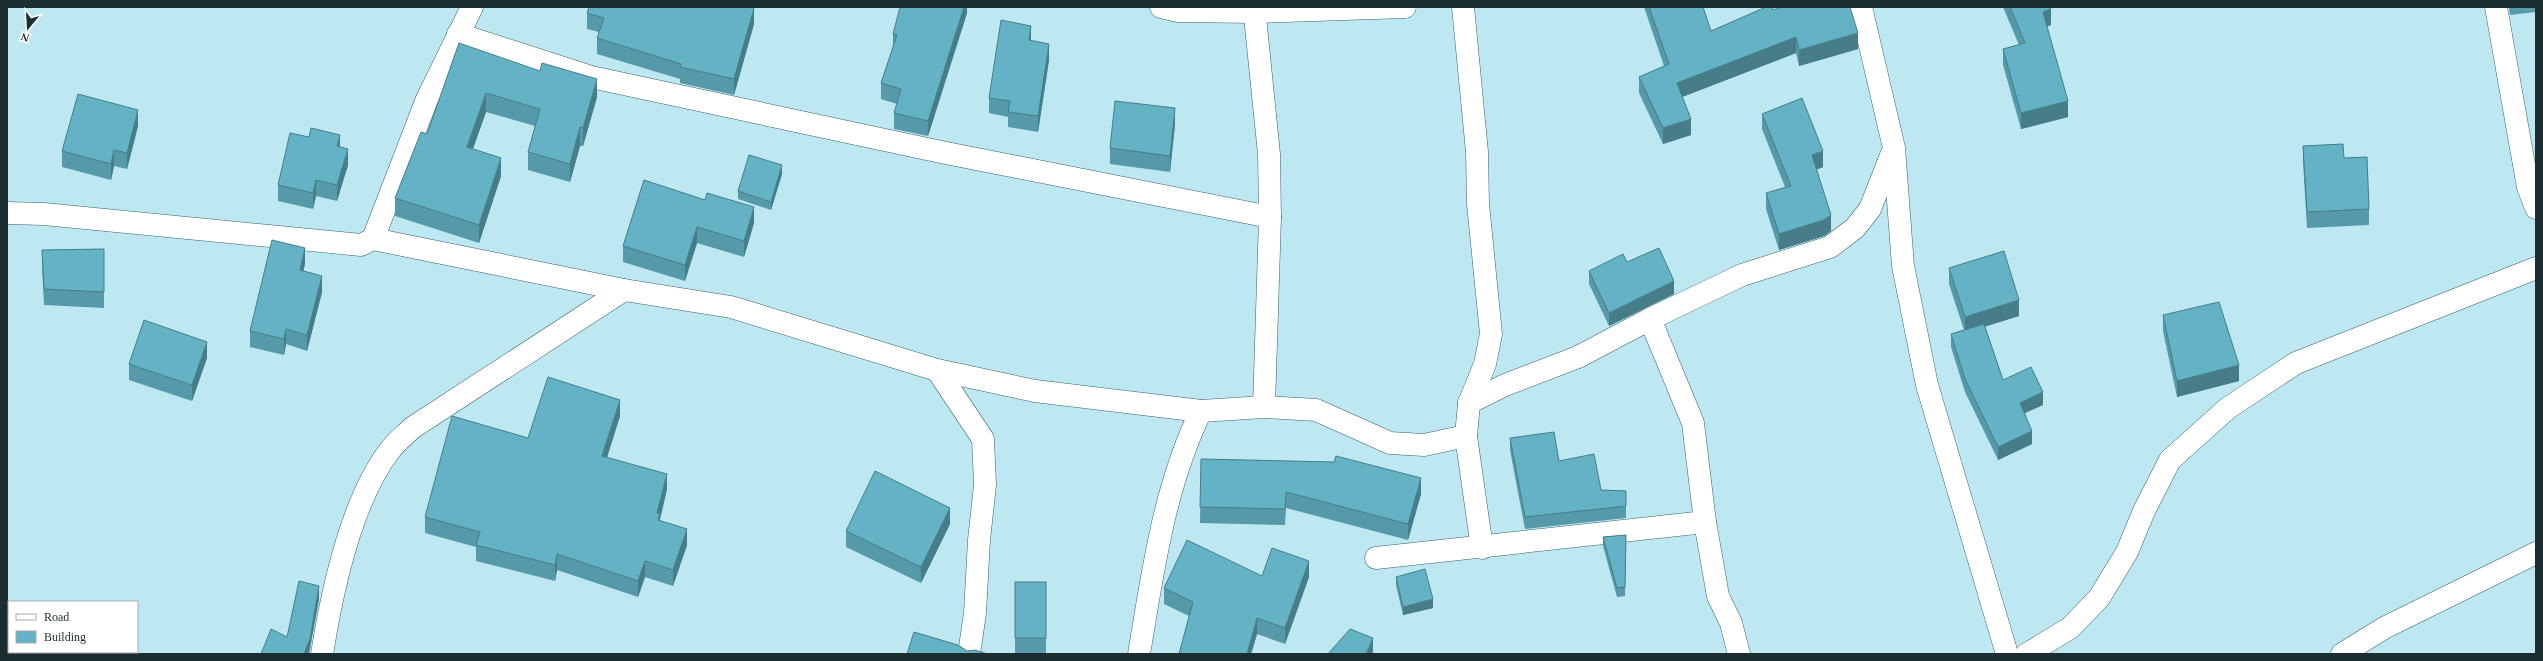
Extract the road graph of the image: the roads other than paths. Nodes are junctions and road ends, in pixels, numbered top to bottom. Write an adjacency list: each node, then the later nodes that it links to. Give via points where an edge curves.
1 (472, 7): 8 (street)
2 (1161, 7): 7 (street, via 1178,11)
3 (1405, 7): 7 (street)
4 (1463, 7): 18 (street, via 1491,334 1485,364)
5 (1861, 7): 9 (street)
6 (2496, 7): 10 (street, via 2528,187)
7 (1255, 9): 12 (street, via 1269,154)
8 (458, 34): 12 (street, via 591,77 948,153); 13 (street, via 427,99)
9 (1894, 148): 16 (street, via 1870,209 1855,228 1830,248 1742,275); 30 (street, via 1903,266 1927,385)
10 (2536, 208)
11 (7, 213): 13 (street, via 44,214 341,245 361,245)
12 (1270, 217): 19 (street)
13 (373, 239): 15 (street)
14 (2536, 268): 31 (street, via 2296,363 2228,408 2170,460 2127,552 2099,598 2070,628)
15 (624, 290): 17 (street, via 731,307); 26 (street, via 412,428 391,450 374,476 361,505 330,606)
16 (1650, 319): 18 (street, via 1578,357 1505,385); 22 (street, via 1693,423)
17 (937, 370): 20 (street, via 1035,391); 27 (street, via 970,418 982,438 983,445 985,485 975,612)
18 (1469, 403): 21 (street)
19 (1264, 408): 20 (street); 21 (street, via 1316,410 1390,443 1424,445)
20 (1201, 411): 28 (street, via 1185,444 1155,551)
21 (1466, 436): 23 (street)
22 (1705, 522): 23 (street, via 1532,539); 29 (street, via 1718,596 1732,623)
23 (1482, 548): 25 (street)
24 (2536, 553): 32 (street, via 2384,628)
25 (1376, 558)
26 (322, 654)
27 (969, 654)
28 (1139, 654)
29 (1739, 654)
30 (2007, 654)
31 (2027, 654)
32 (2342, 654)

